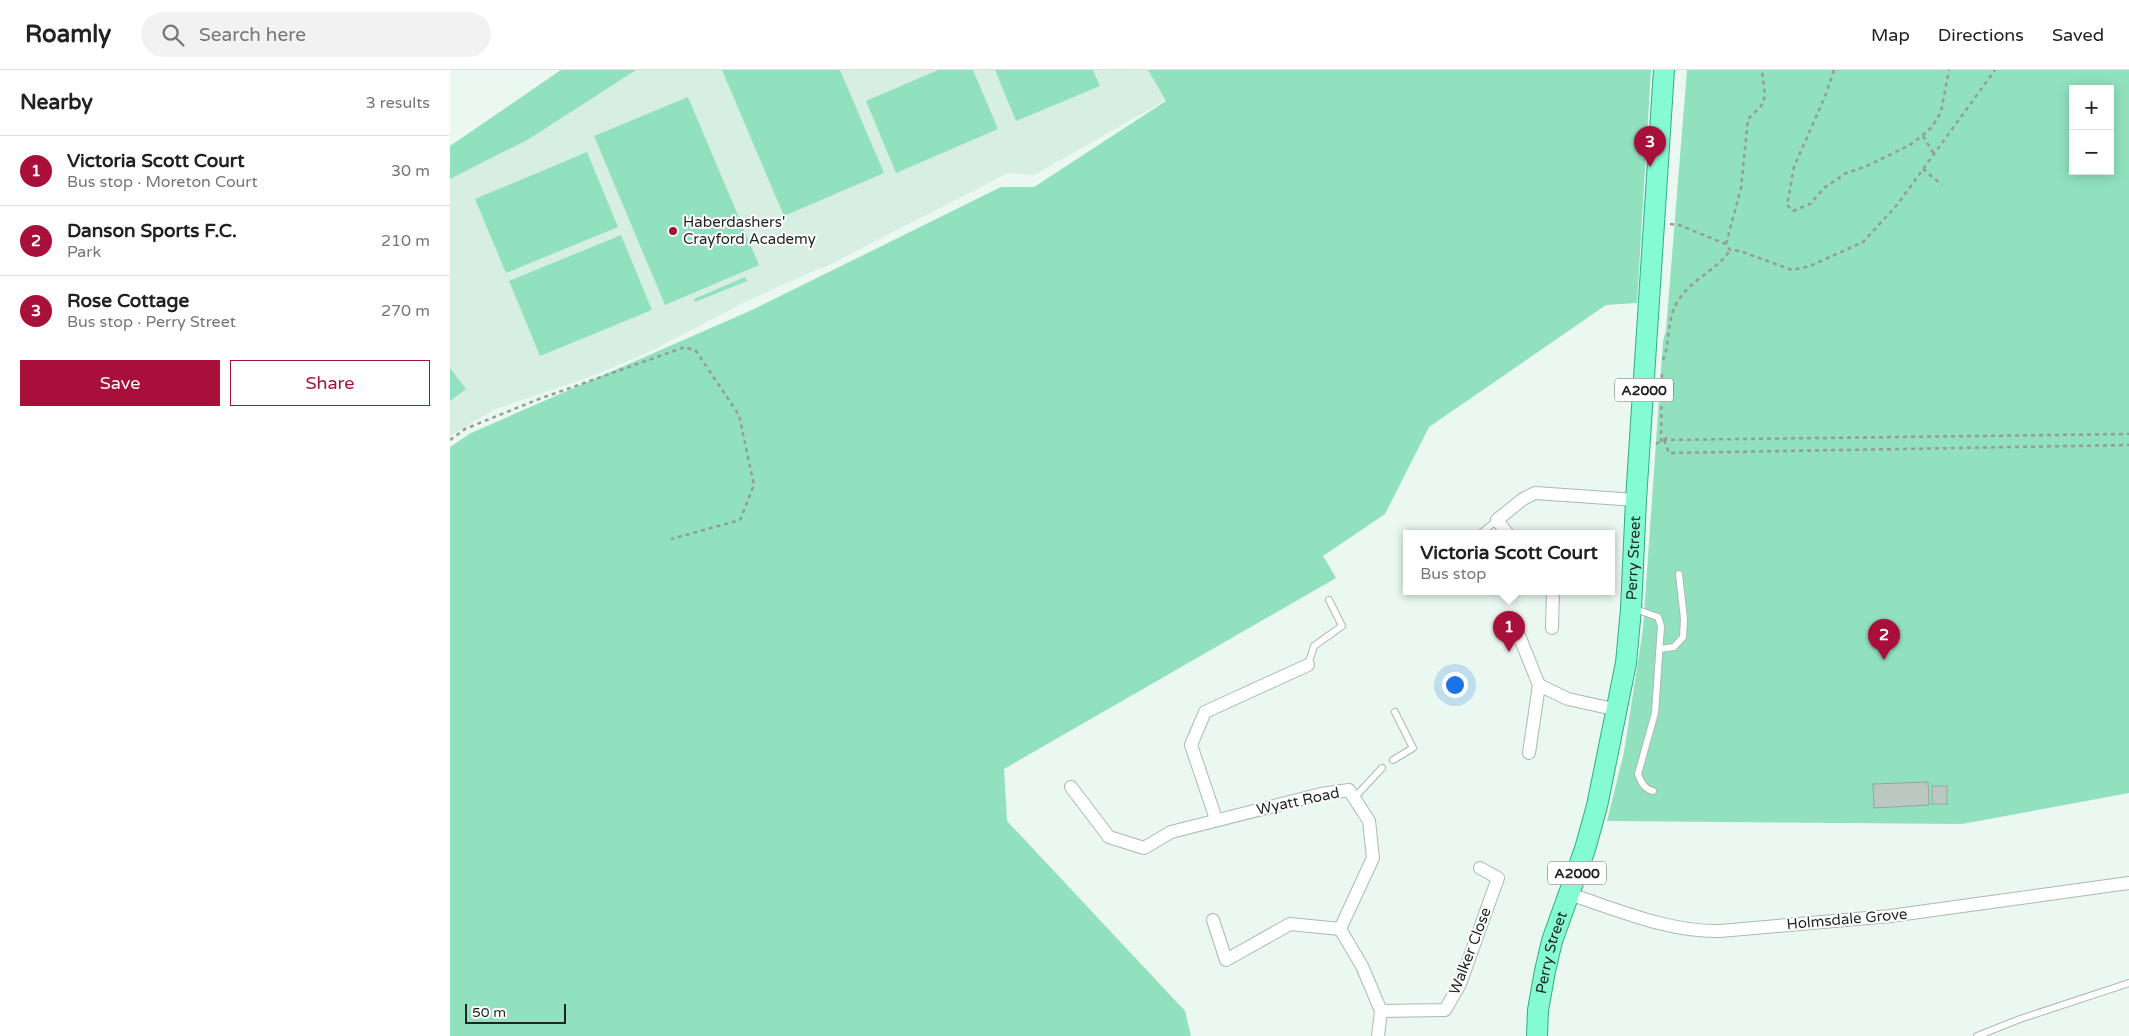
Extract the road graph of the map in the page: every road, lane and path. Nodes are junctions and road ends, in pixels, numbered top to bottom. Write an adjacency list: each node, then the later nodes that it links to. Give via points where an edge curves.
1 (1664, 70): 10 (main road, Perry Street / A2000)
2 (1762, 70): 11 (path, via 1765,96 1762,105 1748,119 1741,188)
3 (1834, 70): 6 (path, via 1794,167 1787,205 1792,211 1810,204 1824,188 1846,173 1876,162)
4 (1949, 70): 6 (path, via 1941,112)
5 (1994, 70): 7 (path)
6 (1923, 136): 7 (path)
7 (1934, 154): 8 (path)
8 (1923, 169): 9 (path); 12 (path, via 1897,206 1863,242 1810,266 1792,270)
9 (1942, 185)
10 (1655, 222): 11 (path, via 1679,225); 17 (main road, Perry Street / A2000)
11 (1726, 244): 12 (path)
12 (1730, 250): 17 (path, via 1726,258 1683,293 1673,308 1663,360 1662,442 1655,446)
13 (2129, 434): 16 (path)
14 (1668, 436): 16 (path)
15 (450, 440): 23 (path, via 465,429 539,399 685,347 696,351 739,415 754,485 740,520)
16 (1664, 440): 18 (path, via 1668,453)
17 (1640, 445): 19 (main road, Perry Street / A2000)
18 (2129, 445)
19 (1636, 500): 20 (street, via 1535,493); 27 (main road, Perry Street / A2000)
20 (1497, 520): 21 (lane); 22 (street)
21 (1485, 530)
22 (1505, 530)
23 (671, 539)
24 (1679, 574): 30 (lane, via 1683,637 1674,647)
25 (1553, 595): 29 (street)
26 (1328, 600): 31 (lane, via 1342,626 1314,646)
27 (1631, 608): 30 (lane, via 1658,617); 33 (main road, Perry Street / A2000)
28 (1516, 628): 32 (street)
29 (1552, 628)
30 (1660, 649): 39 (lane, via 1655,713 1638,774 1648,790)
31 (1308, 665): 41 (street, via 1205,712 1191,745)
32 (1539, 685): 33 (street, via 1568,699); 35 (street)
33 (1618, 710): 44 (main road, Perry Street / A2000, via 1597,806)
34 (1395, 712): 36 (lane, via 1413,748)
35 (1529, 753)
36 (1393, 760)
37 (1382, 768): 40 (lane)
38 (1071, 787): 41 (street, Wyatt Road, via 1109,837 1144,848 1171,832)
39 (1653, 790)
40 (1354, 798): 41 (street, Wyatt Road, via 1349,790 1321,794); 46 (street, Wyatt Road, via 1369,821 1373,858)
41 (1216, 819)
42 (1480, 868): 48 (street, Walker Close, via 1498,878 1460,984 1445,1010)
43 (2129, 883): 44 (street, Holmsdale Grove, via 1899,915 1720,931 1676,928)
44 (1570, 894): 50 (main road, Perry Street / A2000, via 1552,941 1538,1010)
45 (1213, 920): 46 (street, via 1226,960 1290,924)
46 (1340, 929): 48 (street, via 1362,966)
47 (2129, 983): 51 (lane)
48 (1381, 1011): 49 (street)
49 (1378, 1036)
50 (1537, 1036)
51 (1977, 1036)

